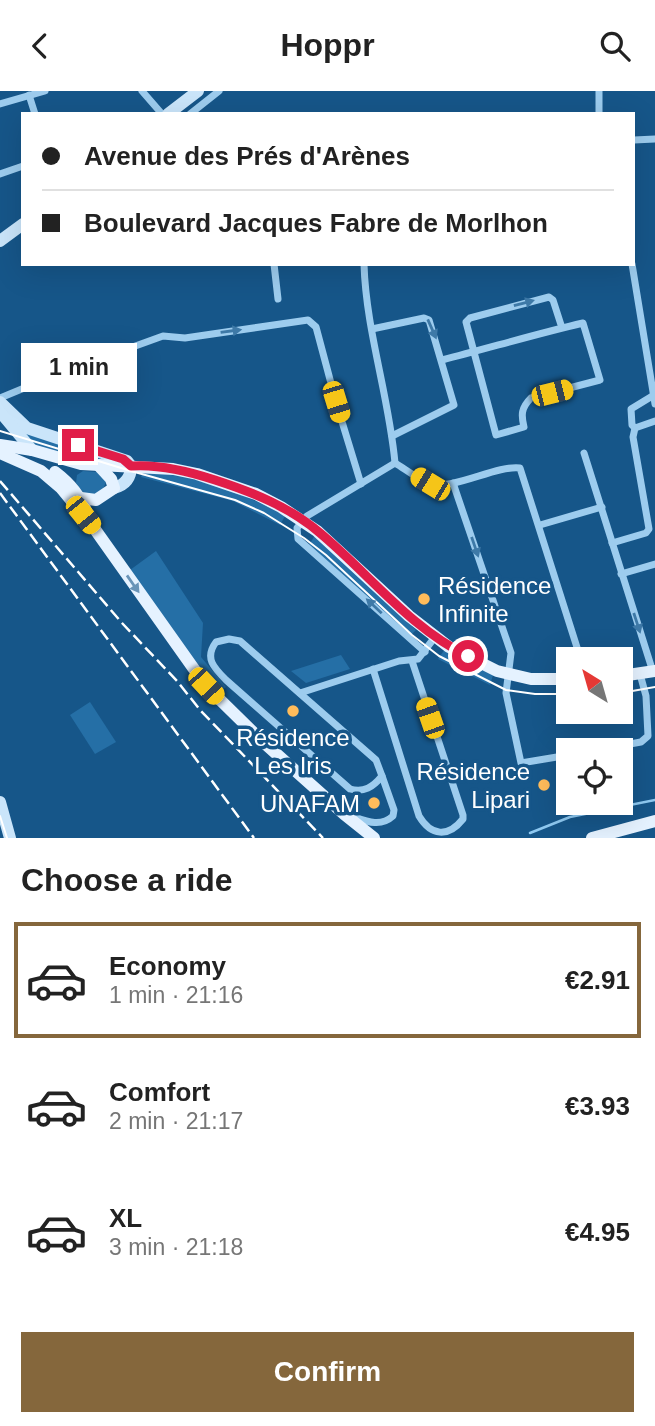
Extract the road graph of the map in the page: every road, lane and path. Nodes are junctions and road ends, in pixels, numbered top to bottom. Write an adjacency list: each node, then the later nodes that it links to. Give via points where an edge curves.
1 (45, 91): 7 (street)
2 (142, 91): 10 (street)
3 (198, 91): 11 (street)
4 (219, 91): 12 (street)
5 (599, 91): 13 (street)
6 (17, 95): 7 (street); 8 (street)
7 (29, 95): 9 (street)
8 (0, 104)
9 (34, 112)
10 (160, 112)
11 (171, 112)
12 (193, 112)
13 (599, 112)
14 (655, 139): 15 (street)
15 (635, 140)
16 (21, 167): 17 (street)
17 (0, 174)
18 (21, 225): 19 (street)
19 (0, 241)
20 (274, 266): 23 (street)
21 (364, 266): 25 (street)
22 (632, 266): 28 (street)
23 (278, 299)
24 (562, 328): 26 (street); 26 (street, one-way to 24, via 467,320 546,297 552,299); 26 (street, via 583,323 600,380 531,398 521,415 524,428 496,435)
25 (372, 329): 27 (street, one-way to 27, via 427,319); 34 (street)
26 (473, 352): 27 (street)
27 (442, 360): 34 (street, via 454,405)
28 (654, 395): 30 (street); 33 (street, via 631,409)
29 (0, 400): 42 (street, via 27,428 123,459); 44 (street, one-way to 44, via 163,335 185,338 307,320 316,327)
30 (655, 404)
31 (0, 411): 36 (street)
32 (655, 421): 33 (street)
33 (635, 428): 52 (street, via 649,530)
34 (392, 436): 39 (street)
35 (0, 445): 36 (main road)
36 (32, 450): 40 (main road); 45 (main road)
37 (0, 453): 51 (main road, via 50,477)
38 (584, 453): 48 (street)
39 (395, 463): 43 (street, via 430,484); 44 (street)
40 (81, 464): 41 (main road); 45 (main road, via 71,472)
41 (99, 466): 42 (main road); 46 (main road)
42 (131, 466): 46 (street, via 124,484); 49 (main road, via 197,474 256,495)
43 (453, 483): 50 (street, via 517,467 526,470); 61 (street, one-way to 61, via 511,653)
44 (361, 484): 49 (street)
45 (70, 485): 47 (main road)
46 (114, 488): 47 (main road, via 96,500)
47 (81, 498): 51 (main road)
48 (602, 507): 50 (street); 52 (street)
49 (303, 520): 55 (main road); 57 (street, one-way to 49, via 299,541)
50 (540, 525): 56 (street)
51 (94, 528): 68 (main road, one-way to 68, via 206,686)
52 (612, 543): 54 (street)
53 (655, 564): 54 (street)
54 (621, 574): 60 (street, one-way to 60)
55 (435, 637): 57 (street); 61 (main road)
56 (577, 647)
57 (425, 652): 58 (street)
58 (412, 661): 59 (street); 59 (street, via 463,815 458,826 441,833 426,828 419,816)
59 (373, 669): 63 (street)
60 (650, 673): 64 (street, via 648,736)
61 (508, 674): 62 (main road); 65 (street, via 506,694 521,763)
62 (556, 679)
63 (300, 693): 66 (street, via 376,760); 66 (street, via 240,641 224,639 214,645 210,659 216,670 350,789 362,791)
64 (633, 743)
65 (556, 757)
66 (382, 776): 68 (street, via 393,816 379,823)
67 (0, 802): 70 (street)
68 (344, 814): 71 (main road)
69 (655, 821): 72 (main road)
70 (10, 838)
71 (374, 838)
72 (592, 838)

